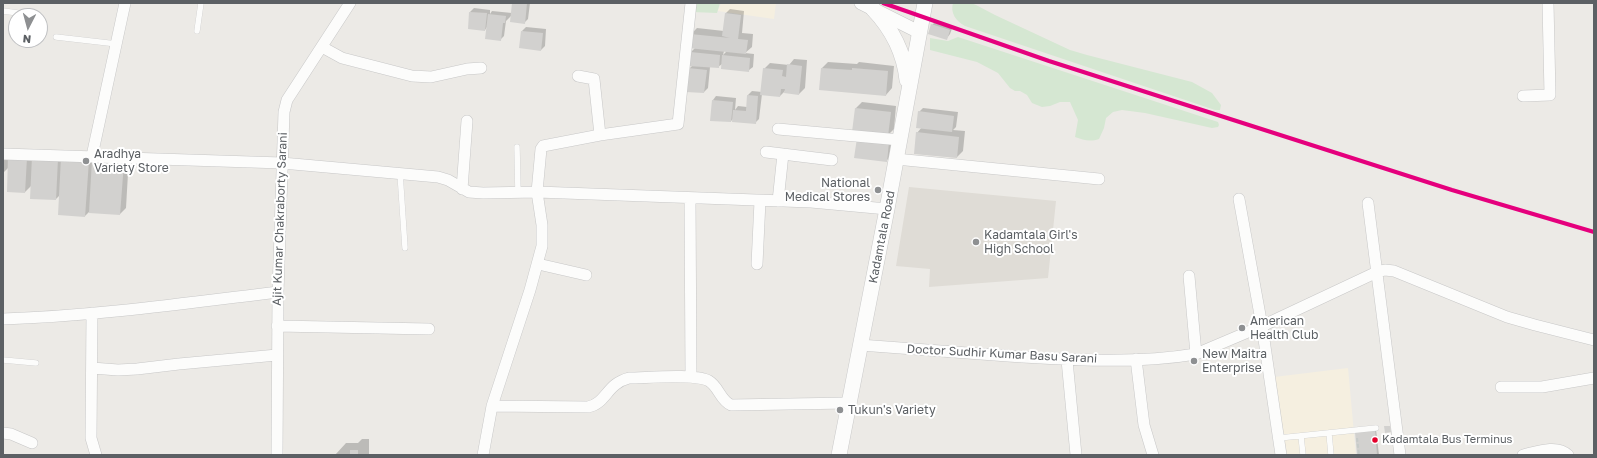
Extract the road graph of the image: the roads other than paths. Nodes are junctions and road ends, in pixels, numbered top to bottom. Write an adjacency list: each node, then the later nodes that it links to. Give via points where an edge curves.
1 (125, 3): 10 (street)
2 (201, 3): 8 (lane)
3 (350, 3): 11 (street, Ajit Kumar Chakraborty Sarani)
4 (691, 3): 18 (street, via 678,124)
5 (1548, 3): 14 (street, via 1550,95)
6 (867, 6): 7 (street); 15 (main road, via 888,26 903,58 907,84)
7 (922, 17): 15 (main road, Kadamtala Road)
8 (197, 31)
9 (56, 37): 10 (lane)
10 (117, 44): 24 (street)
11 (322, 47): 12 (street, via 342,58 412,76 432,77); 27 (street, Ajit Kumar Chakraborty Sarani, via 286,104 283,117)
12 (481, 68)
13 (578, 76): 18 (street, via 594,79)
14 (1523, 96)
15 (904, 111): 19 (main road, Kadamtala Road)
16 (467, 121): 30 (street)
17 (778, 129): 19 (street)
18 (600, 135): 31 (street, via 543,146)
19 (900, 140): 25 (main road, Kadamtala Road)
20 (517, 147): 32 (lane)
21 (766, 152): 23 (street)
22 (3, 154): 24 (street)
23 (783, 154): 26 (street); 36 (street)
24 (92, 156): 27 (street)
25 (896, 159): 29 (street); 38 (main road, Kadamtala Road)
26 (832, 160)
27 (282, 163): 28 (street); 45 (street, Ajit Kumar Chakraborty Sarani)
28 (400, 173): 30 (street, via 438,176); 39 (lane)
29 (1098, 179)
30 (462, 189): 32 (street, via 469,192)
31 (537, 192): 32 (street); 33 (street); 40 (street, via 542,236)
32 (518, 193)
33 (690, 198): 35 (street); 60 (street)
34 (1239, 199): 49 (street)
35 (760, 200): 36 (street); 41 (street)
36 (778, 201): 38 (street)
37 (1368, 203): 42 (street)
38 (888, 209): 52 (main road, Kadamtala Road)
39 (405, 248)
40 (538, 264): 43 (street); 64 (street)
41 (757, 264)
42 (1377, 272): 49 (street, Doctor Sudhir Kumar Basu Sarani); 51 (street, Doctor Sudhir Kumar Basu Sarani, via 1394,271 1507,317); 80 (street)
43 (586, 275)
44 (1189, 276): 53 (street)
45 (278, 292): 46 (street); 48 (street, Ajit Kumar Chakraborty Sarani)
46 (92, 313): 47 (street); 59 (street)
47 (3, 319)
48 (277, 326): 50 (street); 54 (street, Ajit Kumar Chakraborty Sarani)
49 (1262, 326): 53 (street, Doctor Sudhir Kumar Basu Sarani); 69 (street)
50 (429, 329)
51 (1594, 340)
52 (860, 345): 57 (street, Doctor Sudhir Kumar Basu Sarani); 63 (main road, Kadamtala Road)
53 (1196, 354): 55 (street, Doctor Sudhir Kumar Basu Sarani)
54 (277, 355): 59 (street, via 137,369); 72 (street, Ajit Kumar Chakraborty Sarani)
55 (1136, 359): 57 (street, Doctor Sudhir Kumar Basu Sarani); 76 (street, via 1144,426)
56 (3, 360): 58 (lane)
57 (1067, 360): 75 (street)
58 (36, 363)
59 (92, 368): 71 (street, via 91,438)
60 (692, 377): 63 (street, via 710,381 731,406); 64 (street, via 621,380 595,405 588,407)
61 (1594, 378): 62 (street, via 1542,387)
62 (1501, 387)
63 (848, 403): 74 (main road, Kadamtala Road)
64 (492, 406): 73 (street)
65 (1376, 428): 67 (lane)
66 (3, 433): 70 (street)
67 (1329, 433): 68 (lane); 79 (lane)
68 (1301, 436): 69 (lane); 78 (lane)
69 (1278, 438): 77 (street)
70 (32, 443)
71 (96, 455)
72 (277, 455)
73 (483, 455)
74 (839, 455)
75 (1076, 455)
76 (1153, 455)
77 (1281, 455)
78 (1303, 455)
79 (1331, 455)
80 (1400, 455)
81 (1523, 455): 82 (street, via 1555,449)
82 (1568, 455)

